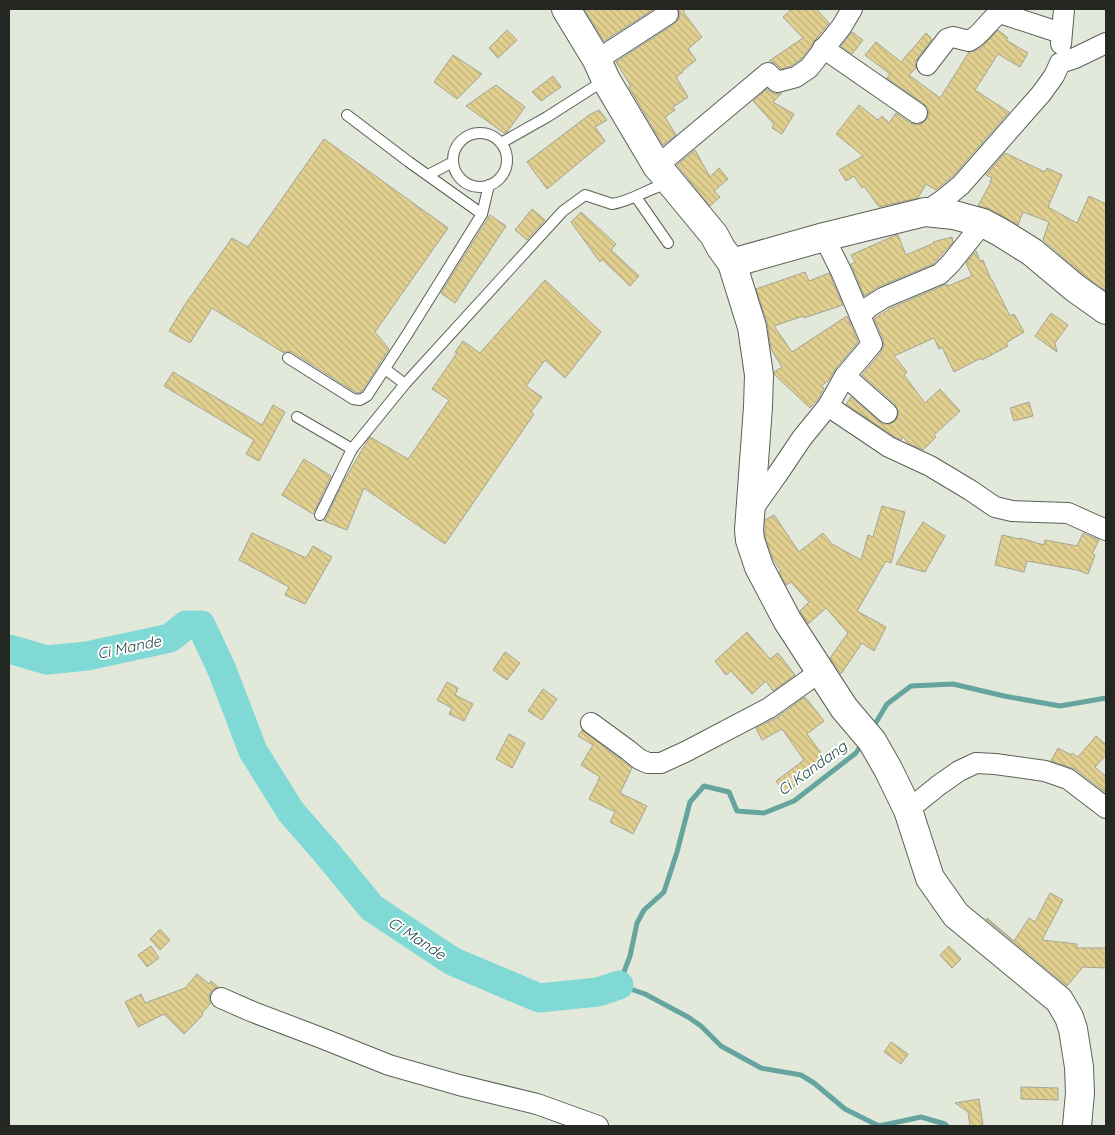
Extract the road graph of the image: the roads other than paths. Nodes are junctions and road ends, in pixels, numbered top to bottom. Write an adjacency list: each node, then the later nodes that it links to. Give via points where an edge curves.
1 (566, 9): 10 (main road)
2 (852, 9): 7 (street)
3 (1064, 9): 5 (street)
4 (668, 14): 10 (street)
5 (1061, 33): 8 (street); 9 (street, via 1000,13 969,41 953,37 947,39)
6 (1106, 43): 8 (street)
7 (824, 48): 11 (street); 16 (street, via 796,77 777,82 768,74)
8 (1060, 63): 19 (street, via 1041,94 962,185)
9 (928, 65)
10 (602, 70): 13 (lane, via 546,117); 16 (main road)
11 (917, 113)
12 (347, 115): 15 (lane)
13 (501, 143): 14 (lane, via 482,132 467,136 456,147); 17 (lane, via 507,157 506,165 499,178)
14 (453, 162): 15 (lane); 17 (lane, via 458,176 464,181 471,185)
15 (428, 175): 20 (lane)
16 (664, 175): 18 (lane, via 661,185); 24 (main road, via 714,235)
17 (489, 185): 20 (lane)
18 (636, 196): 23 (lane); 30 (lane, via 612,204 585,195 563,210)
19 (925, 212): 21 (main road); 22 (main road)
20 (482, 214): 28 (lane)
21 (983, 223): 25 (main road, via 1032,252); 26 (street, via 940,274 883,298)
22 (824, 237): 24 (main road); 26 (street)
23 (668, 243)
24 (732, 263): 35 (main road, via 752,326 759,375)
25 (1106, 310)
26 (860, 316): 29 (street, via 872,344)
27 (288, 358): 28 (lane, via 353,399 360,400 367,396)
28 (385, 369): 30 (lane)
29 (845, 376): 31 (street); 32 (street)
30 (405, 384): 34 (lane)
31 (828, 406): 35 (street); 37 (street, via 889,447 930,466 995,507 1012,511 1068,513)
32 (887, 412)
33 (297, 417): 34 (lane)
34 (352, 449): 36 (lane)
35 (750, 513): 38 (main road, via 750,540 759,567 787,620)
36 (320, 515)
37 (1106, 530)
38 (821, 671): 39 (street, via 769,708 661,763 638,759); 41 (main road, via 844,708 872,741)
39 (591, 723)
40 (1106, 808): 41 (street, via 1068,779 1045,771 976,763 938,785)
41 (908, 810): 44 (main road, via 930,878 956,915 1059,1000 1069,1017 1080,1093)
42 (221, 998): 43 (street, via 389,1065 537,1104)
43 (598, 1126)
44 (1077, 1126)

